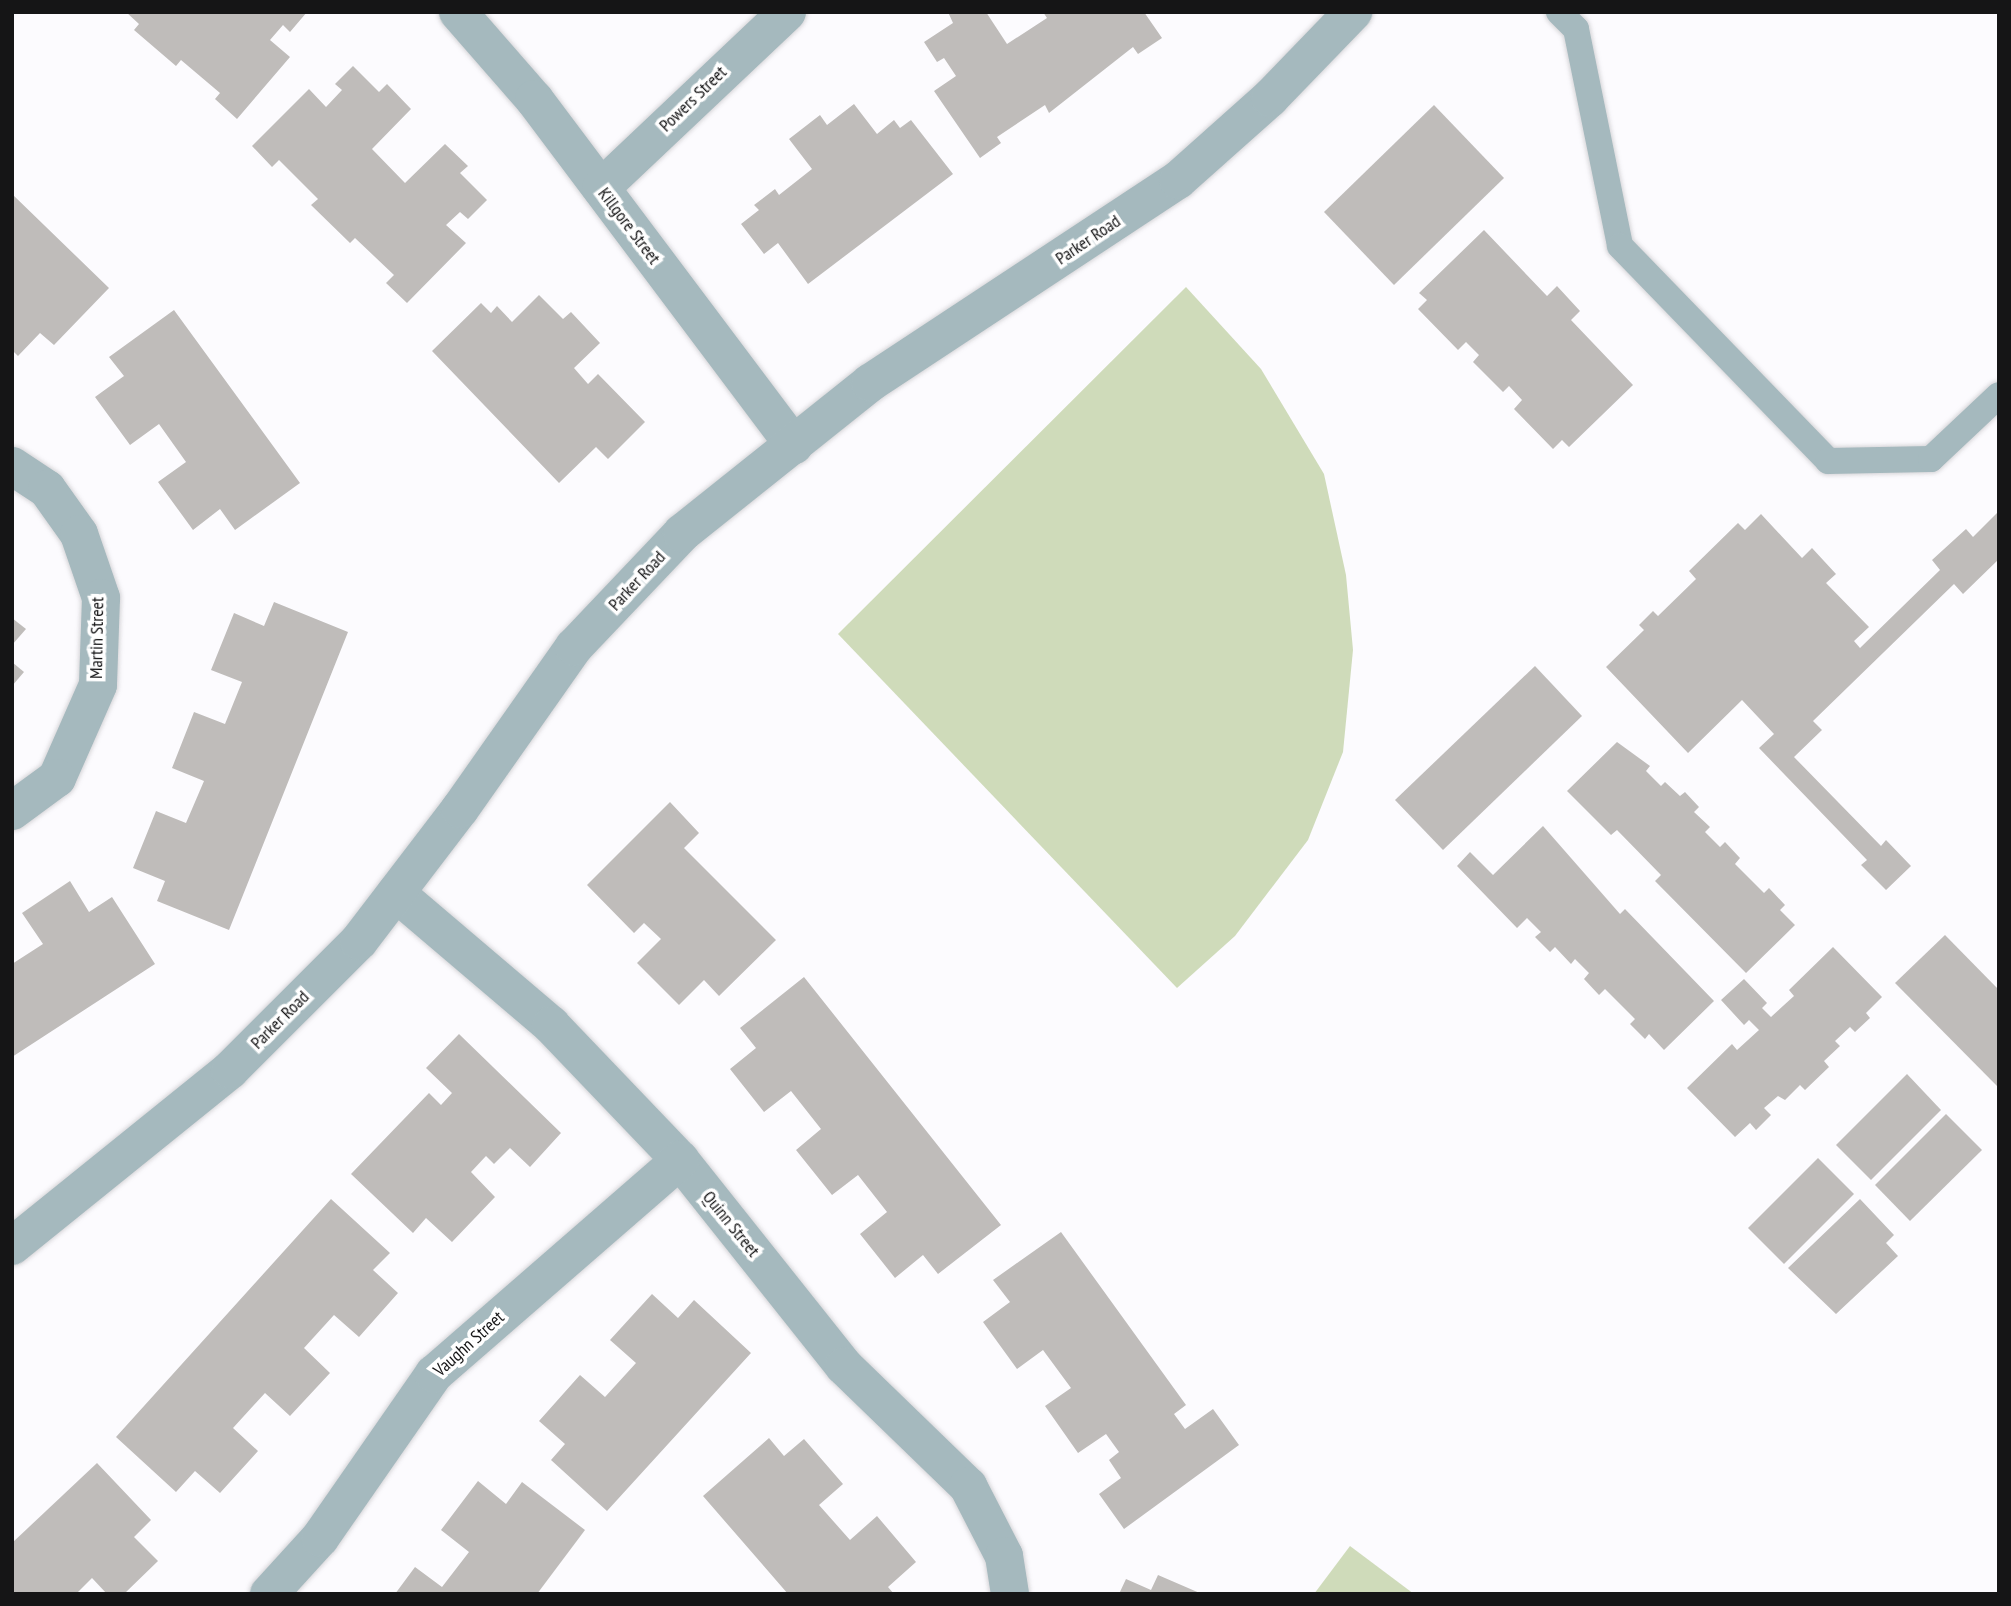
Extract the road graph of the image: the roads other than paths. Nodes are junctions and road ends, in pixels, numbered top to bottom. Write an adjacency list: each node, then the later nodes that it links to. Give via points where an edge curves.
1 (458, 12): 5 (street, Killgore Street, via 534,99)
2 (787, 12): 5 (street, Powers Street)
3 (1353, 12): 7 (street, Parker Road, via 1270,98 1178,180 870,383)
4 (1559, 12): 6 (lane, via 1576,29 1620,246 1828,461 1931,459)
5 (601, 188): 7 (street, Killgore Street)
6 (1999, 395)
7 (794, 445): 10 (street, Parker Road, via 682,533 575,646)
8 (12, 466): 9 (street, Martin Street, via 47,489 79,534 101,598 98,685 57,778)
9 (12, 811)
10 (396, 893): 11 (street, Quinn Street, via 551,1025); 12 (street, Parker Road, via 359,941 230,1070)
11 (680, 1160): 13 (street, Vaughn Street, via 434,1374 320,1538); 14 (street, Quinn Street, via 844,1366 968,1486 1004,1556)
12 (12, 1246)
13 (270, 1594)
14 (1010, 1594)

